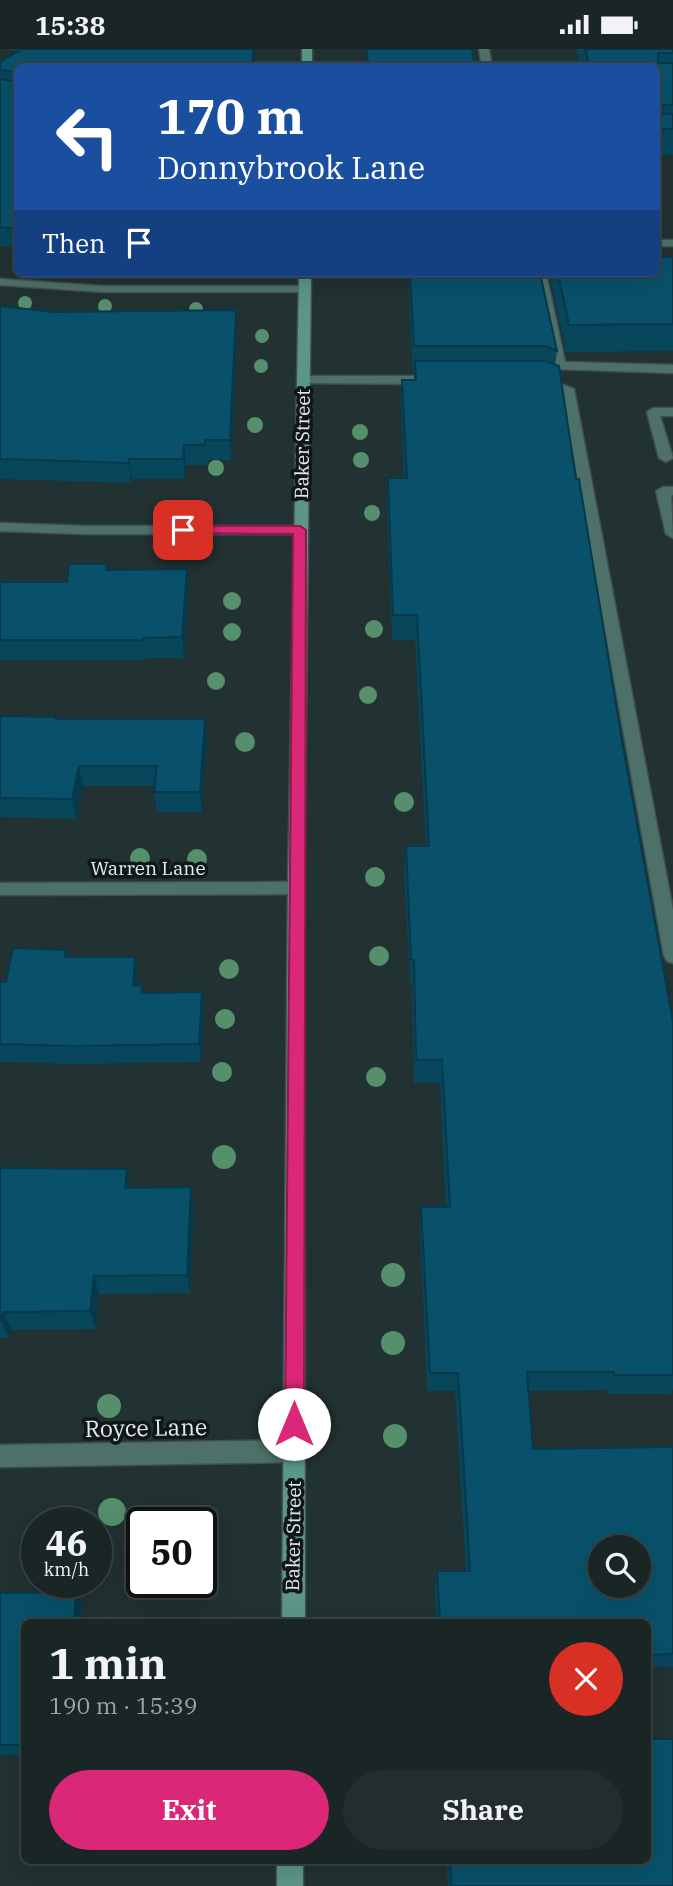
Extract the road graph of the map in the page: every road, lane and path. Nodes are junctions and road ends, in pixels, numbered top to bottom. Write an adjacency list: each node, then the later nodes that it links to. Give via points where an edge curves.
1 (305, 277): 4 (main road, Baker Street)
2 (541, 277): 5 (street, via 560,366)
3 (0, 282): 4 (street, via 102,289)
4 (304, 289): 6 (main road, Baker Street)
5 (673, 369)
6 (304, 380): 7 (street); 13 (main road, Baker Street)
7 (436, 380)
8 (529, 380): 17 (street, via 568,389)
9 (673, 412): 10 (street, via 653,412)
10 (666, 458)
11 (673, 491): 14 (street, via 663,491)
12 (0, 527): 13 (street)
13 (300, 530): 15 (main road, Baker Street)
14 (673, 534)
15 (296, 888): 16 (street, Warren Lane); 18 (main road, Baker Street)
16 (0, 889)
17 (673, 955)
18 (294, 1451): 19 (street, Royce Lane); 20 (main road, Baker Street)
19 (0, 1456)
20 (293, 1619)
21 (290, 1864): 22 (main road)
22 (290, 1886)

